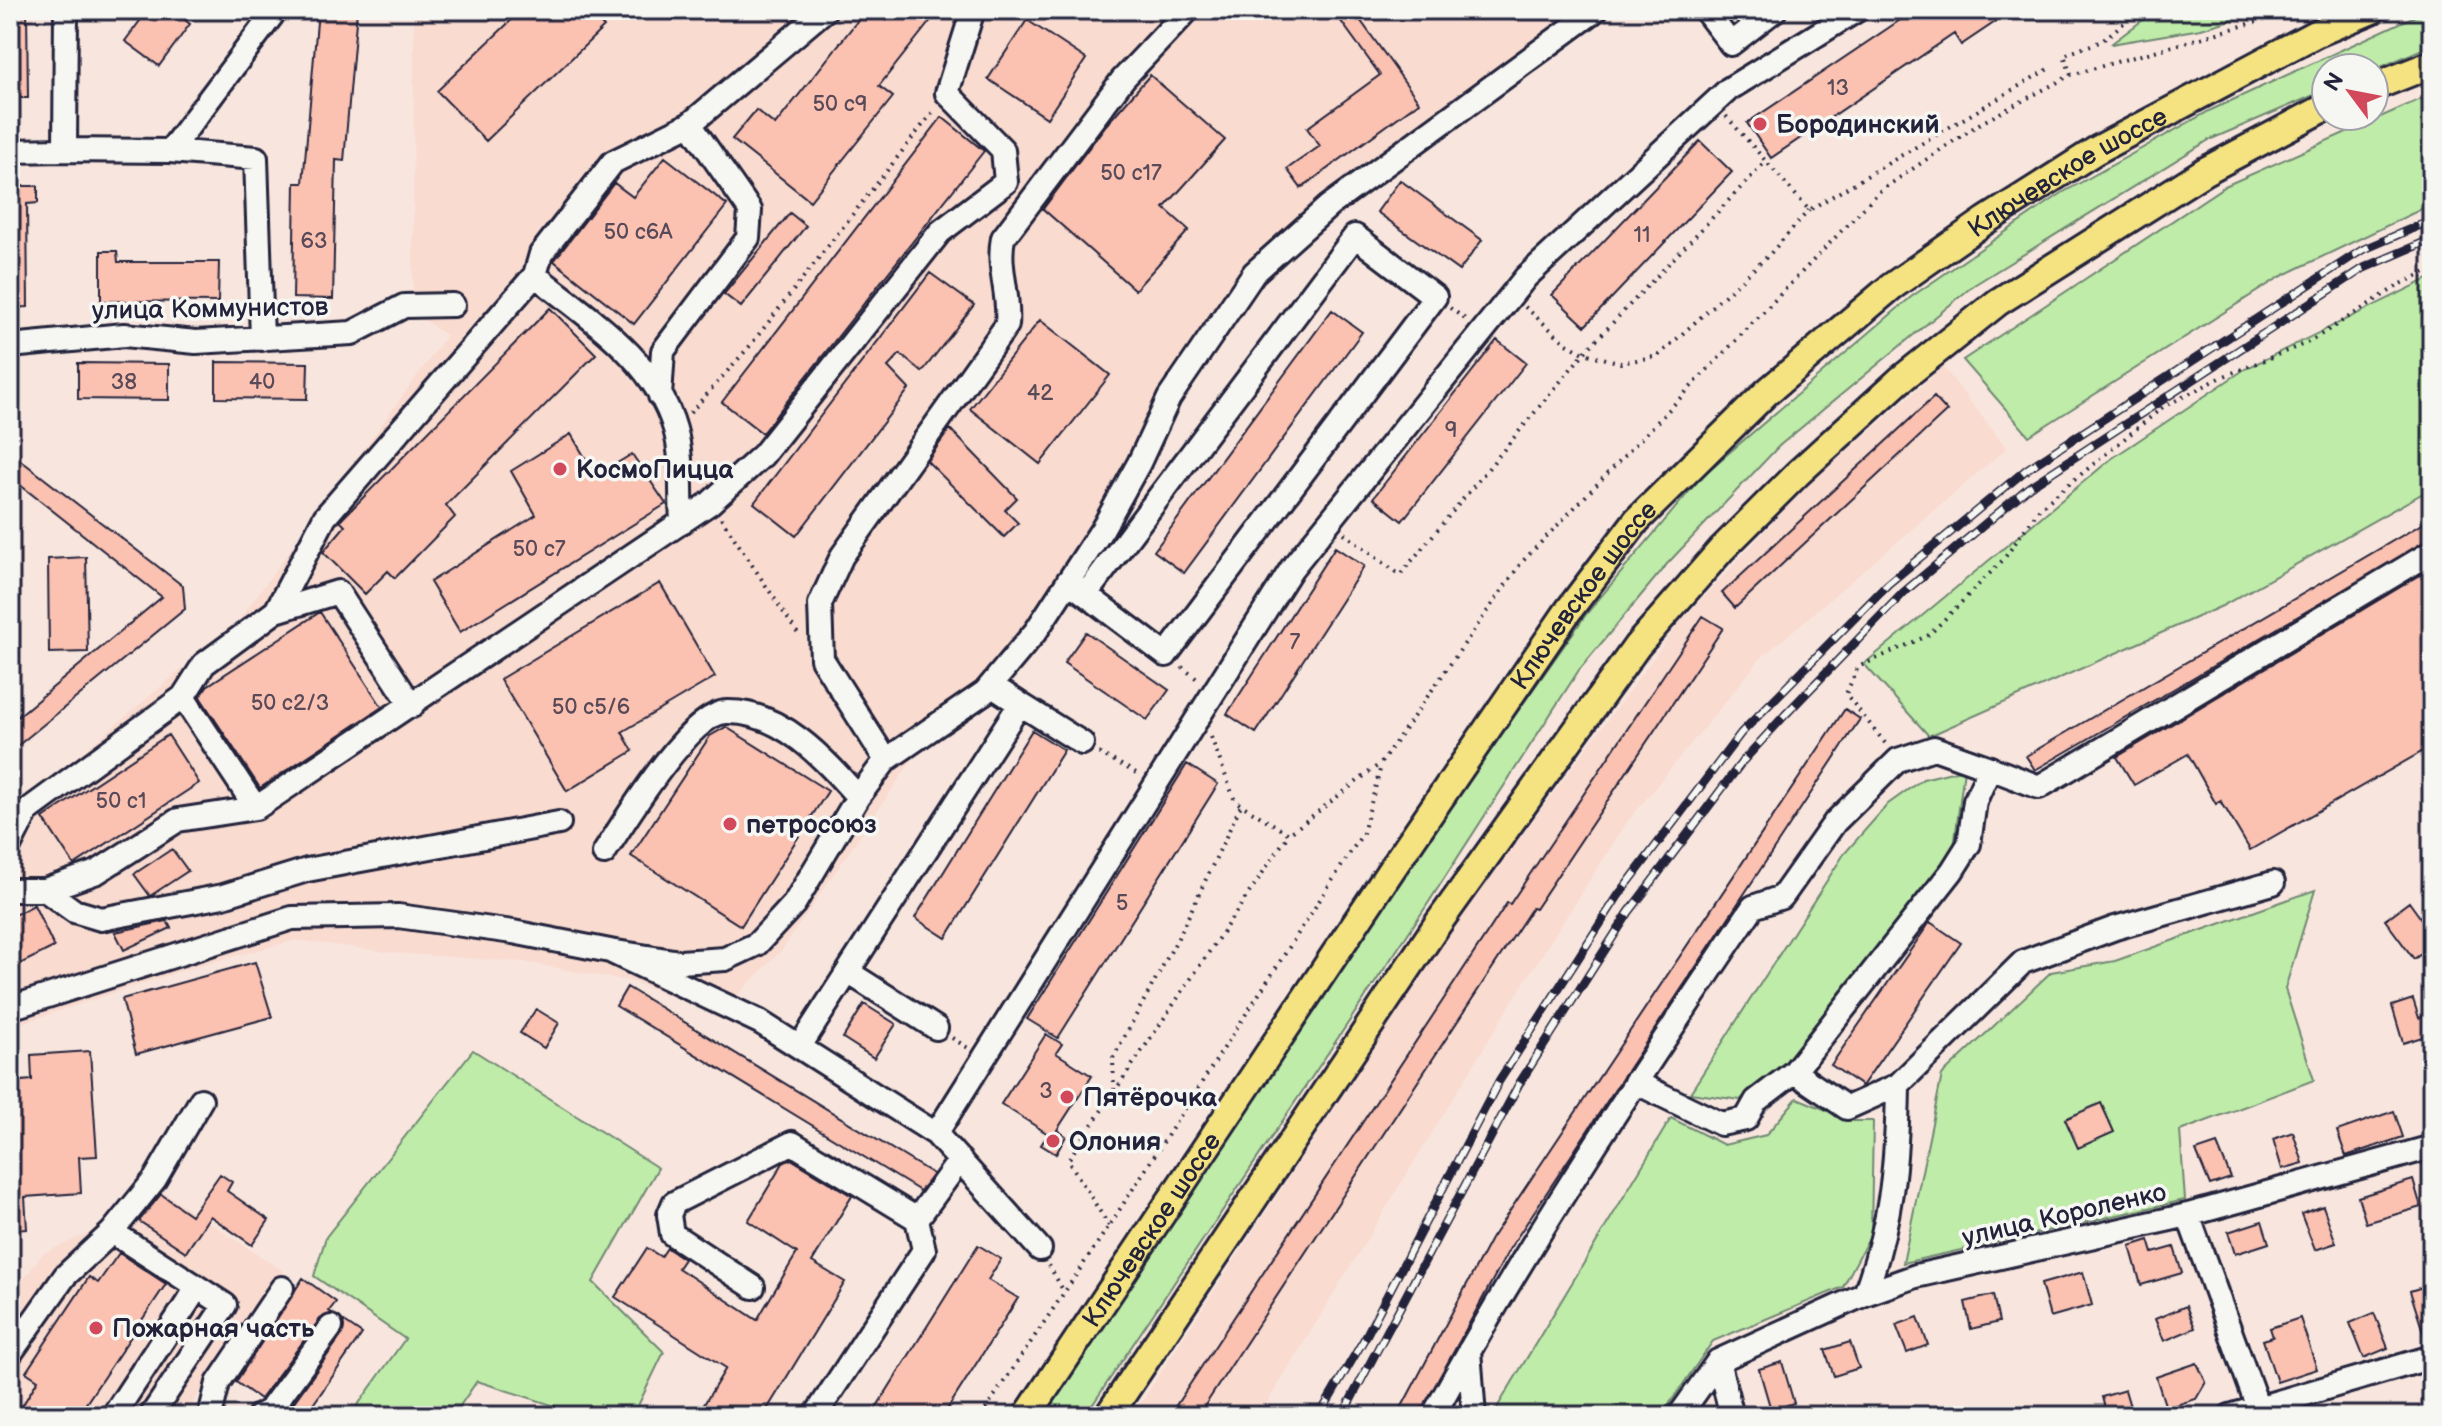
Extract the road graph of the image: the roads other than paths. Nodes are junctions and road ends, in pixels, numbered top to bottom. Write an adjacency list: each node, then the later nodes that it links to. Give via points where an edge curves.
1 (66, 10): 17 (street)
2 (276, 10): 19 (street)
3 (825, 10): 16 (street)
4 (973, 10): 25 (street, via 947,93 1003,150 1006,182 940,232 763,455)
5 (1188, 10): 34 (street, via 1123,79 1003,238 999,260 1009,300 1007,325 842,556 820,604 822,659)
6 (1596, 10): 27 (street, via 1329,206 1254,273 1169,398)
7 (1705, 10): 11 (street, via 1731,44)
8 (1775, 10): 11 (street)
9 (1857, 10): 13 (street)
10 (2372, 10): 75 (main road, Ключевское шоссе, via 2315,34 2095,151 1985,221 1891,287 1767,392 1637,520 1568,611 1393,867)
11 (1756, 25): 13 (street)
12 (2432, 64): 14 (main road)
13 (1750, 75): 53 (street, via 1526,277 1292,568)
14 (2390, 81)
15 (2310, 115): 76 (main road, via 2205,171 1998,302 1900,380 1722,549 1637,646 1437,925)
16 (690, 124): 20 (street, via 613,162 541,254); 24 (street, via 750,210 748,238 663,351)
17 (65, 150): 18 (street); 19 (street)
18 (10, 151)
19 (170, 151): 22 (street, via 256,158)
20 (535, 275): 24 (street, via 637,358); 28 (street, via 325,517)
21 (453, 305): 22 (street, улица Коммунистов, via 404,306 352,333)
22 (262, 339): 23 (street, улица Коммунистов, via 196,342 124,335)
23 (10, 346)
24 (660, 396): 25 (street, via 676,430)
25 (682, 522): 32 (street)
26 (2432, 552): 35 (street, via 2039,787)
27 (1077, 588): 27 (street, via 1355,236 1435,297 1166,655); 29 (street)
28 (276, 611): 30 (street, via 204,664); 32 (street, via 338,592)
29 (991, 685): 31 (street); 34 (street)
30 (183, 697): 37 (street); 39 (street, via 27,811)
31 (1020, 704): 33 (street); 45 (street)
32 (412, 706): 37 (street)
33 (1082, 743)
34 (886, 760): 36 (street)
35 (1990, 768): 49 (street, via 1975,801 1969,844 1952,871); 50 (street, via 1934,748 1898,760 1835,822 1782,897 1753,907)
36 (858, 797): 40 (street, via 822,757 774,723 726,712 702,723 664,764); 44 (street, via 794,904 757,944 725,959 680,962)
37 (256, 808): 43 (street, via 178,820 97,872)
38 (559, 823): 43 (street, via 307,870 223,896 101,919 74,911)
39 (10, 845)
40 (604, 853)
41 (2273, 883): 51 (street, via 2115,928 2023,962)
42 (10, 890): 43 (street)
43 (45, 890)
44 (610, 951): 46 (street, via 398,916 292,918); 48 (street)
45 (848, 972): 47 (street); 48 (street)
46 (10, 1008)
47 (936, 1028)
48 (800, 1046): 53 (street)
49 (1794, 1072): 50 (street, via 1756,1101 1746,1119 1721,1124); 51 (street, via 1847,1108)
50 (1635, 1082): 65 (street)
51 (1898, 1085): 63 (street, via 1897,1168 1881,1250)
52 (201, 1100): 58 (street, via 155,1179)
53 (936, 1134): 55 (street)
54 (2432, 1147): 56 (street, улица Короленко)
55 (960, 1160): 57 (street); 59 (street)
56 (2188, 1215): 63 (street, улица Короленко, via 1916,1276); 69 (street)
57 (917, 1219): 60 (street, via 792,1143 674,1203 669,1215 672,1234); 74 (street, via 924,1250)
58 (112, 1232): 61 (street); 66 (street, via 65,1276)
59 (1040, 1249)
60 (753, 1287)
61 (197, 1288): 70 (street); 71 (street, via 225,1305)
62 (282, 1288): 72 (street, via 218,1383)
63 (1865, 1294): 68 (street, улица Короленко)
64 (331, 1327): 73 (street, via 270,1410)
65 (1469, 1351): 77 (street); 78 (street)
66 (10, 1354)
67 (2432, 1357): 69 (street)
68 (1718, 1361): 79 (street); 80 (street)
69 (2260, 1412): 81 (street)
70 (113, 1416)
71 (151, 1416)
72 (210, 1416)
73 (259, 1416)
74 (815, 1416)
75 (1027, 1416)
76 (1108, 1416)
77 (1433, 1416)
78 (1474, 1416)
79 (1679, 1416)
80 (1732, 1416)
81 (2230, 1416)

